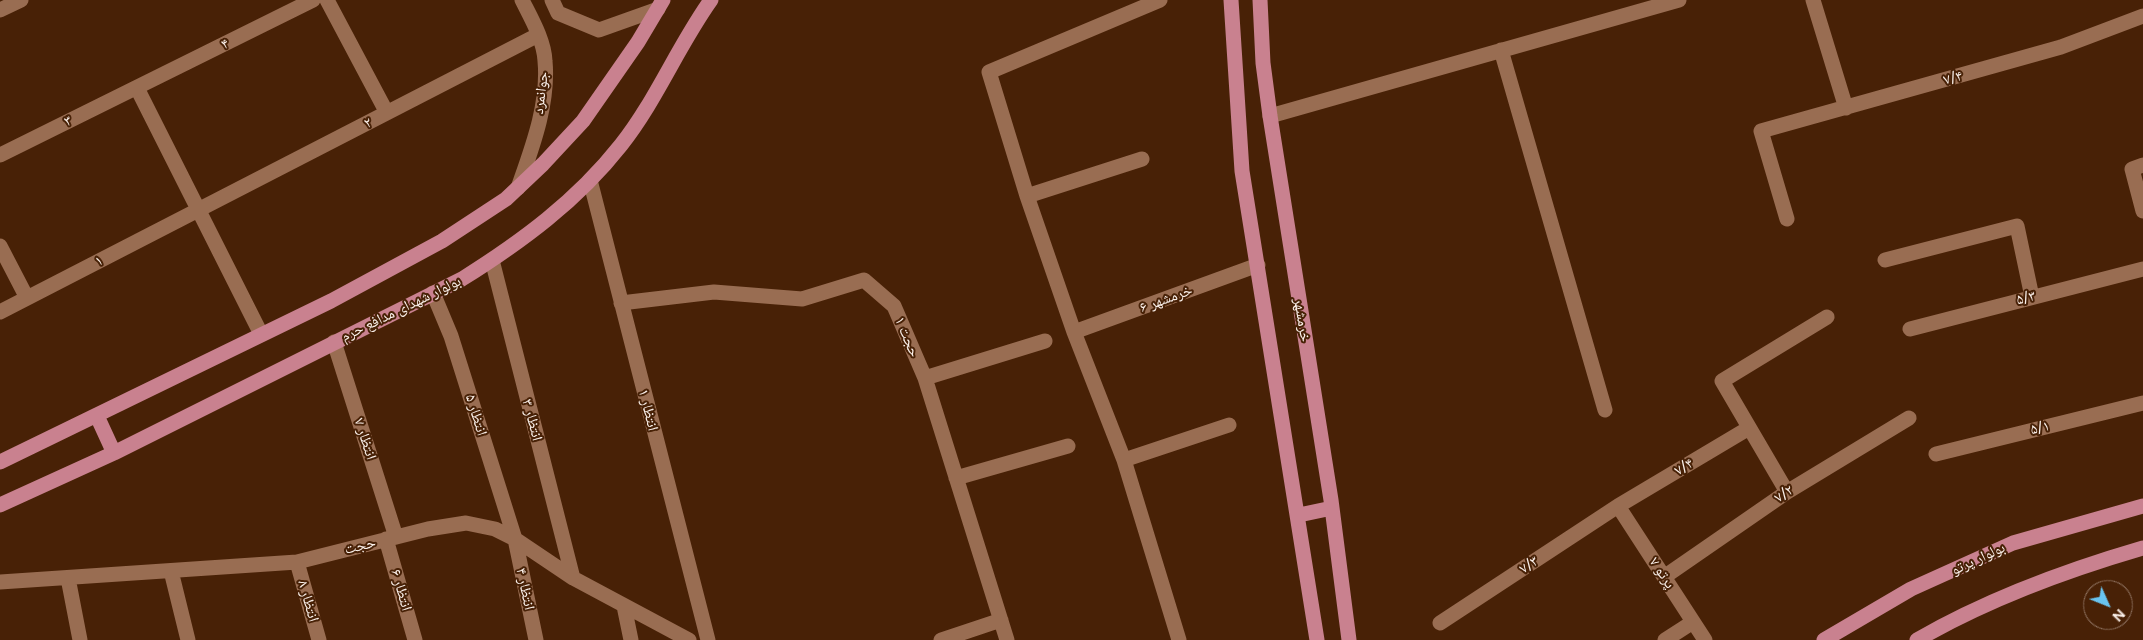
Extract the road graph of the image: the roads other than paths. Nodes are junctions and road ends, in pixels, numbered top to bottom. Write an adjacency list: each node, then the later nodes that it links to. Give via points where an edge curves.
1 (21, 0): 14 (street)
2 (313, 0): 18 (street, ۴)
3 (327, 0): 20 (street)
4 (522, 0): 16 (street, جوانمرد)
5 (552, 0): 13 (street, via 558,13 599,30)
6 (711, 0): 25 (main road, بولوار شهدای مدافع حرم, via 641,115)
7 (1160, 0): 27 (street, via 989,72)
8 (1231, 0): 34 (main road, via 1242,171)
9 (1260, 0): 21 (main road, خرمشهر)
10 (1679, 0): 12 (street)
11 (1813, 0): 19 (street)
12 (1653, 3): 17 (street)
13 (660, 5): 26 (main road, via 583,121)
14 (0, 10)
15 (2143, 16): 19 (street, ۷/۴, via 2062,47)
16 (538, 35): 20 (street, ۲); 26 (street, جوانمرد, via 545,60 543,103)
17 (1501, 50): 21 (street); 49 (street)
18 (137, 88): 22 (street, ۳); 28 (street)
19 (1846, 108): 30 (street, ۷/۴, via 1761,131)
20 (387, 113): 28 (street, ۲)
21 (1270, 116): 64 (main road, خرمشهر)
22 (0, 155)
23 (1142, 159): 27 (street)
24 (2137, 167): 29 (street)
25 (590, 180): 32 (main road, بولوار شهدای مدافع حرم, via 541,225); 39 (street, انتظار ۱)
26 (518, 188): 44 (main road, via 442,241 331,301)
27 (1027, 196): 43 (street)
28 (198, 210): 38 (street, ۱); 44 (street)
29 (2143, 211)
30 (1787, 219)
31 (0, 246): 38 (street)
32 (492, 260): 36 (main road, بولوار شهدای مدافع حرم); 73 (street, انتظار ۳)
33 (1885, 260): 37 (street, via 2017,226)
34 (1258, 265): 43 (street, خرمشهر ۶); 65 (main road)
35 (2143, 268): 37 (street, ۵/۳)
36 (433, 293): 46 (main road, بولوار شهدای مدافع حرم); 67 (street, انتظار ۵, via 451,336)
37 (2032, 297): 42 (street, ۵/۳)
38 (27, 298): 40 (street, ۱)
39 (621, 303): 47 (street, حجت ۱, via 714,292 802,299 864,280 894,306); 86 (street, انتظار ۱)
40 (0, 312)
41 (1827, 317): 53 (street, via 1722,381)
42 (1910, 329)
43 (1074, 332): 57 (street)
44 (261, 334): 50 (main road)
45 (1045, 341): 47 (street)
46 (334, 342): 55 (main road, بولوار شهدای مدافع حرم); 66 (street, انتظار ۷)
47 (924, 378): 59 (street, حجت ۱)
48 (2143, 403): 56 (street, ۵/۱)
49 (1605, 410)
50 (97, 416): 55 (main road); 58 (main road)
51 (1909, 418): 60 (street, ۷/۲)
52 (1229, 425): 57 (street)
53 (1749, 428): 60 (street); 62 (street, ۷/۴)
54 (1068, 446): 59 (street)
55 (114, 453): 61 (main road, بولوار شهدای مدافع حرم)
56 (1936, 454)
57 (1124, 460): 89 (street)
58 (0, 462)
59 (956, 478): 76 (street, حجت ۱)
60 (1787, 492): 71 (street, ۷/۲)
61 (0, 505)
62 (1618, 506): 71 (street, پرتو ۷); 78 (street, ۷/۳)
63 (2143, 506): 94 (main road, بولوار پرتو, via 2013,543 1911,590)
64 (1332, 508): 65 (main road); 91 (main road, خرمشهر)
65 (1299, 515): 90 (main road)
66 (391, 538): 67 (street, حجت, via 466,523 496,529); 69 (street, حجت); 82 (street, انتظار ۶)
67 (515, 539): 73 (street, حجت); 83 (street, انتظار ۴)
68 (2143, 548): 95 (main road, via 2054,576 1955,618)
69 (297, 562): 70 (street, حجت); 81 (street, انتظار ۸)
70 (172, 571): 72 (street, حجت); 80 (street)
71 (1664, 577): 77 (street, پرتو ۷)
72 (68, 578): 74 (street, حجت); 79 (street)
73 (573, 578): 75 (street, حجت)
74 (0, 582)
75 (624, 606): 84 (street); 85 (street, حجت)
76 (1001, 620): 87 (street); 88 (street, حجت ۱)
77 (1693, 622): 92 (street); 93 (street, پرتو ۷)
78 (1440, 623)
79 (80, 640)
80 (188, 640)
81 (319, 640)
82 (415, 640)
83 (536, 640)
84 (632, 640)
85 (689, 640)
86 (708, 640)
87 (941, 640)
88 (1007, 640)
89 (1179, 640)
90 (1317, 640)
91 (1349, 640)
92 (1665, 640)
93 (1705, 640)
94 (1824, 640)
95 (1917, 640)

